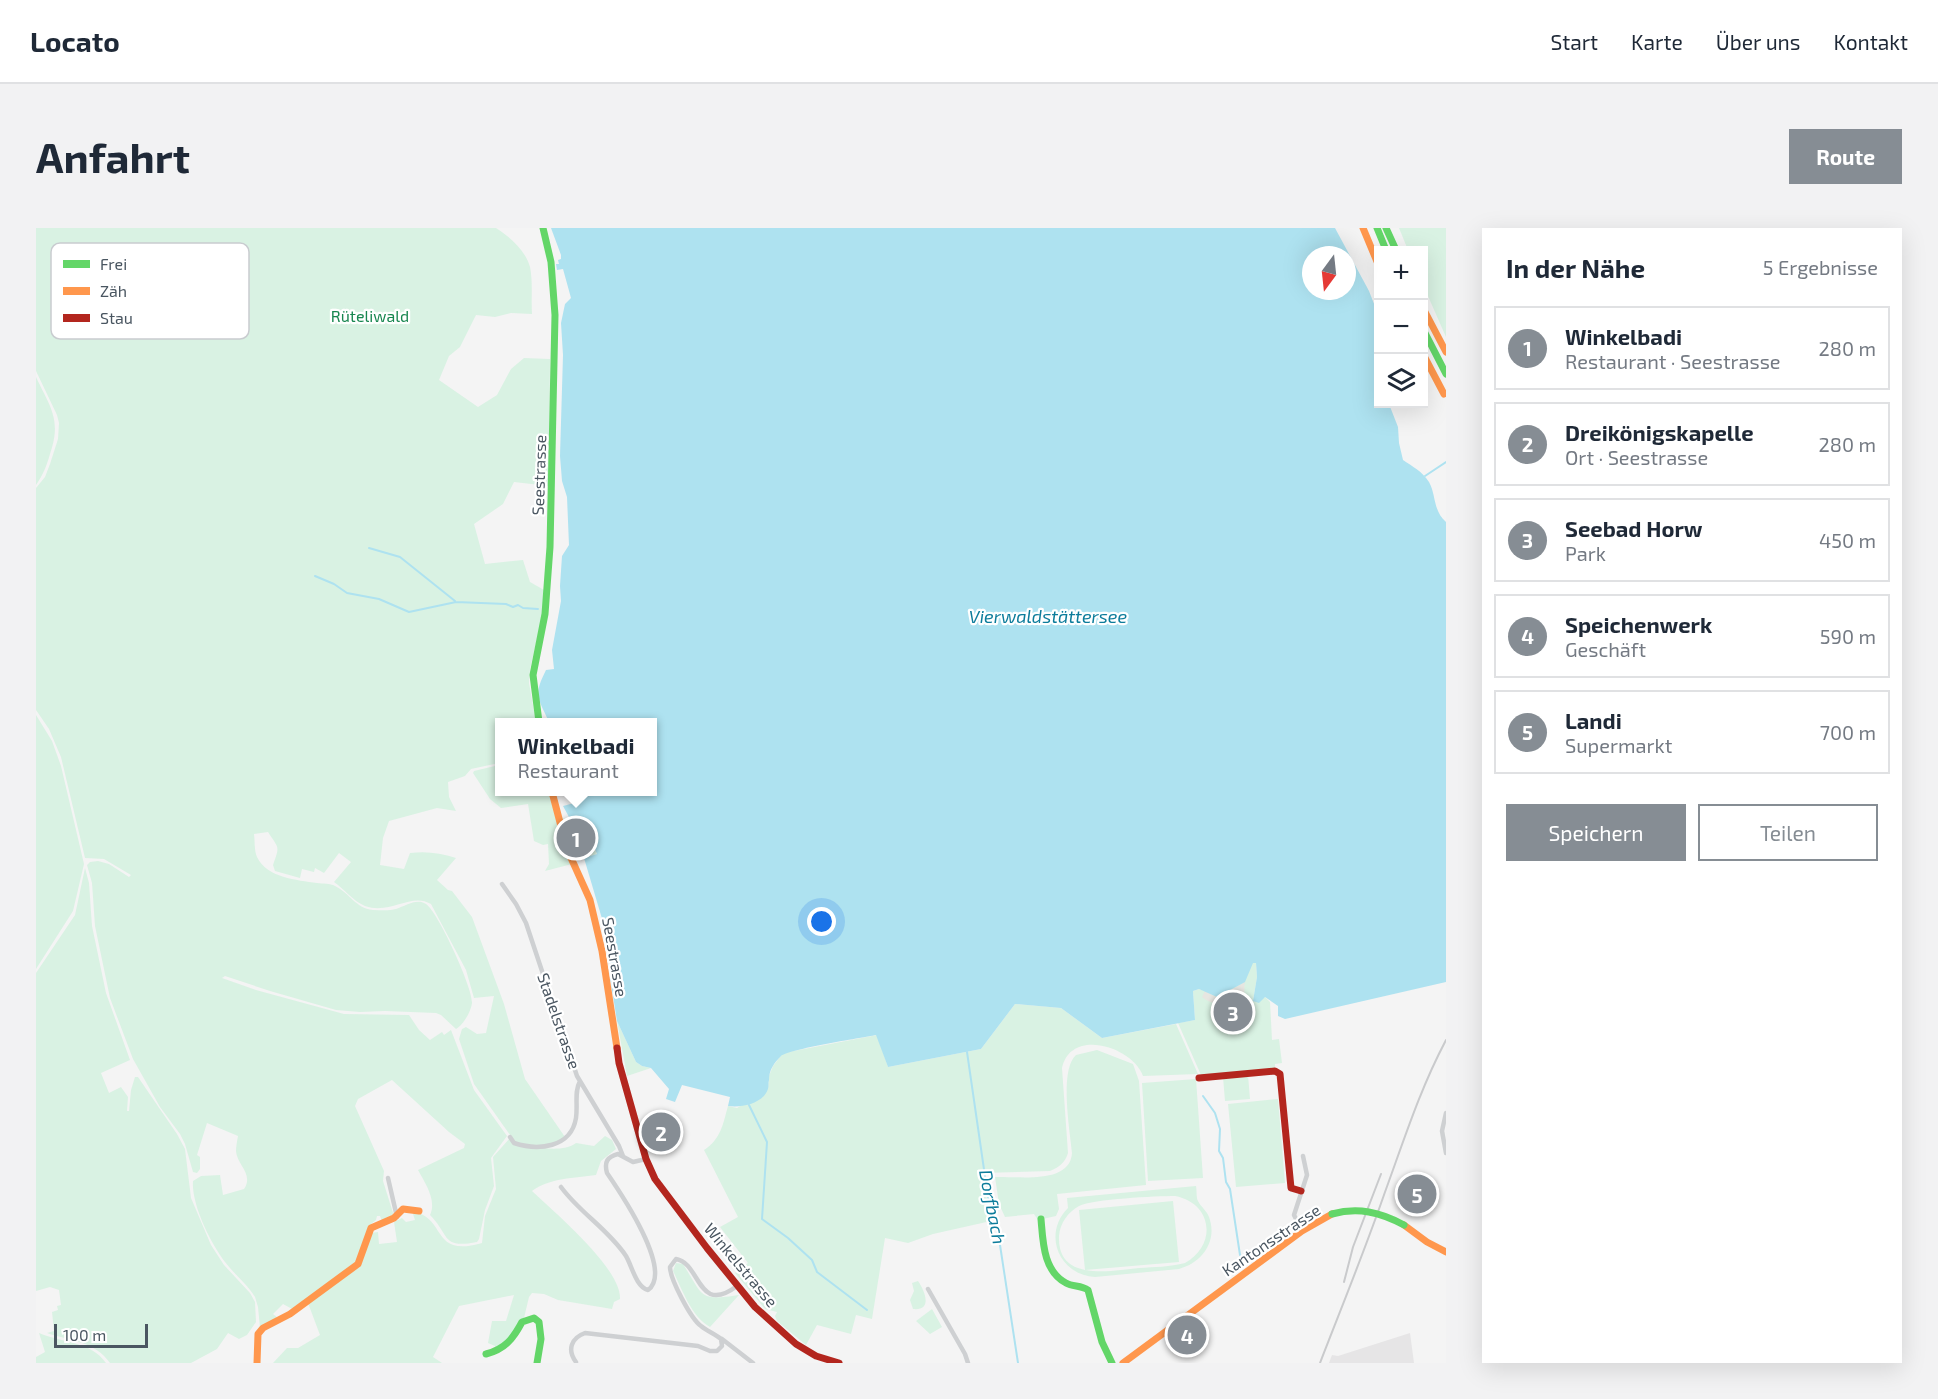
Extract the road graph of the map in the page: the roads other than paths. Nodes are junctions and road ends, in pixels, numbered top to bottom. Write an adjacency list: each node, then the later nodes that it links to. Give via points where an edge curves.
1 (543, 228): 14 (main road, Seestrasse, via 554,288 554,458 546,611 532,683)
2 (1363, 228): 7 (main road)
3 (1377, 228): 5 (main road)
4 (1386, 228): 6 (main road)
5 (1384, 246)
6 (1394, 246)
7 (1374, 254)
8 (1428, 318): 10 (main road)
9 (1428, 339): 12 (main road)
10 (1446, 352)
11 (1428, 364): 13 (main road)
12 (1446, 374)
13 (1444, 394)
14 (538, 718)
15 (553, 796): 25 (main road, Seestrasse, via 567,849 590,900 619,1063)
16 (502, 884): 18 (street, Stadelstrasse, via 526,922)
17 (1199, 1078): 28 (main road, via 1275,1071 1280,1074 1291,1188)
18 (580, 1081): 20 (street, via 576,1088 576,1119 566,1138 540,1148 514,1143); 23 (street, Stadelstrasse)
19 (1446, 1113): 21 (street, via 1442,1131)
20 (510, 1137)
21 (1445, 1145): 22 (street)
22 (1446, 1153)
23 (622, 1156): 25 (street, via 633,1162); 27 (street, via 610,1157 605,1166 635,1214 649,1247 654,1276 648,1290 641,1287 617,1244 573,1204)
24 (1303, 1156): 28 (street, via 1307,1173)
25 (646, 1159): 34 (main road, Winkelstrasse, via 655,1179)
26 (388, 1178): 30 (street)
27 (561, 1187)
28 (1301, 1191): 32 (street, via 1294,1215)
29 (419, 1211): 30 (main road, via 403,1209)
30 (397, 1217): 38 (main road, via 370,1228 364,1253 351,1270 290,1314 263,1328 258,1334)
31 (1041, 1219): 44 (main road, via 1047,1264 1068,1284 1082,1285 1088,1290)
32 (1302, 1231): 33 (main road, Kantonsstrasse, bridge, via 1332,1214 1369,1210 1387,1215); 45 (main road, Kantonsstrasse)
33 (1446, 1252)
34 (737, 1286): 36 (street, via 711,1294 702,1288 686,1263 676,1259 670,1267 670,1275 694,1320); 42 (main road, Winkelstrasse, via 796,1344)
35 (928, 1289): 43 (street)
36 (721, 1339): 40 (street, via 720,1349 714,1352 698,1346 585,1333 572,1345); 41 (street)
37 (486, 1354): 39 (main road, via 502,1350 522,1322 534,1319 542,1327)
38 (257, 1363)
39 (537, 1363)
40 (577, 1363)
41 (753, 1363)
42 (838, 1363)
43 (968, 1363)
44 (1112, 1363)
45 (1123, 1363)

